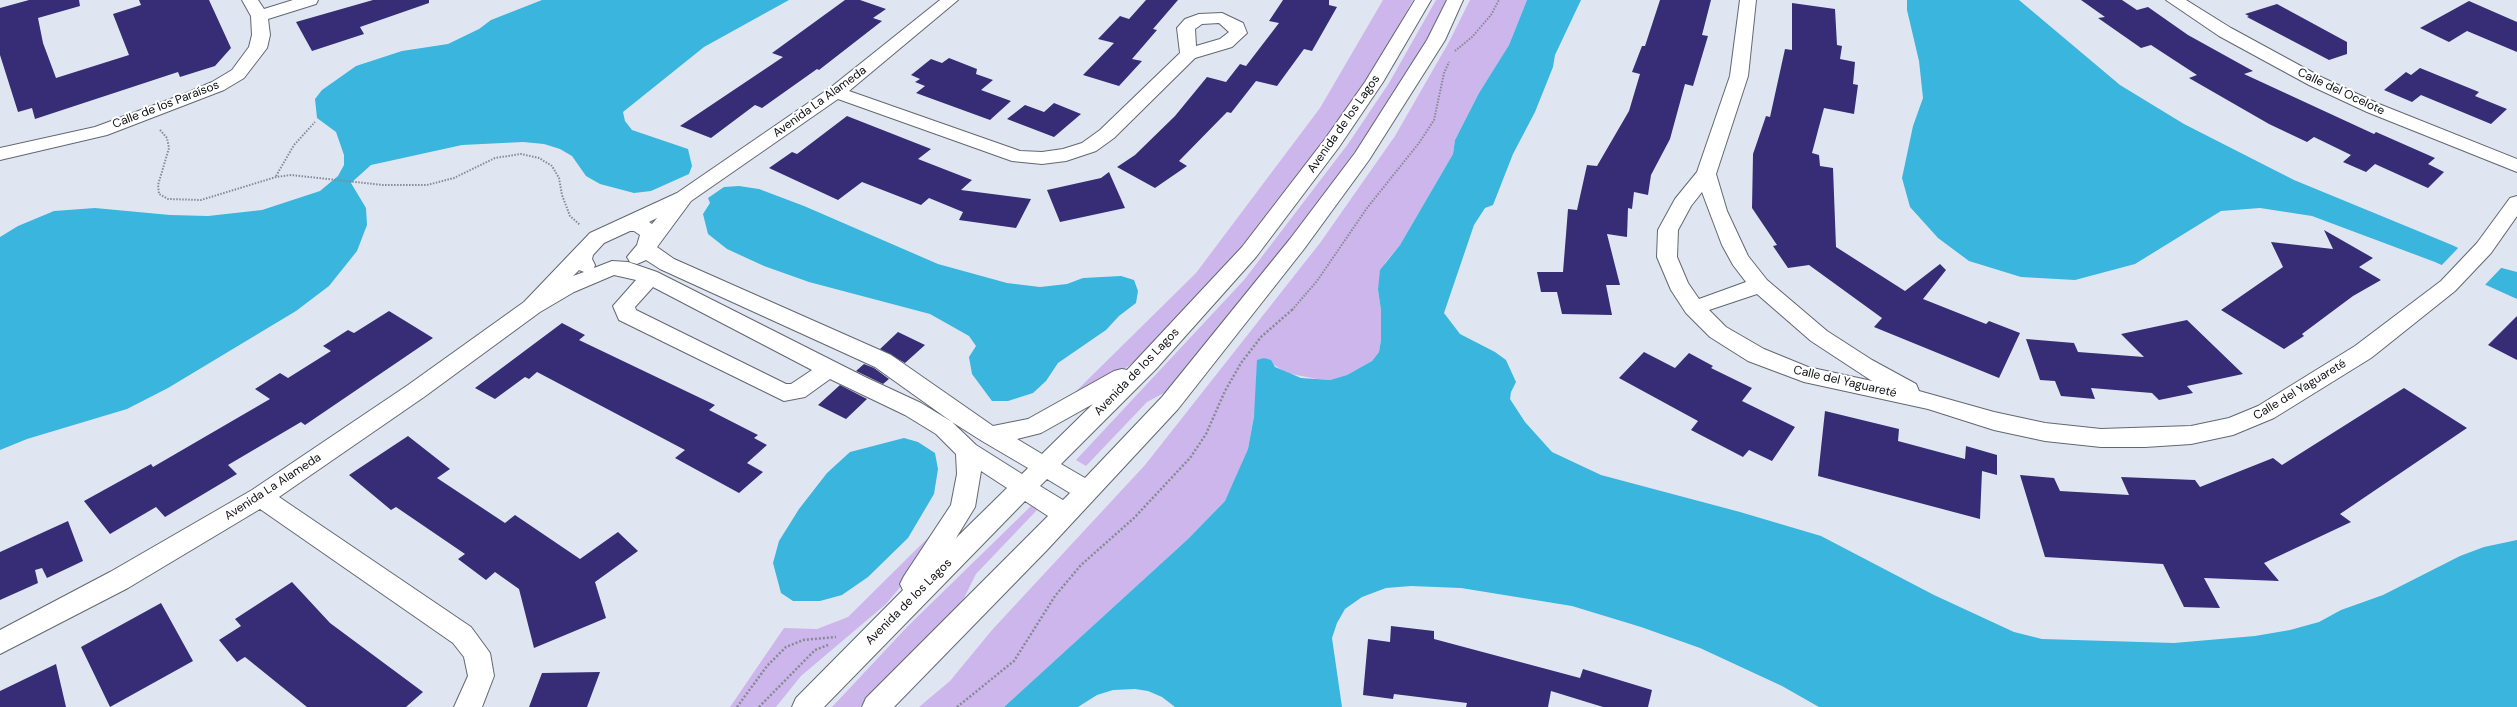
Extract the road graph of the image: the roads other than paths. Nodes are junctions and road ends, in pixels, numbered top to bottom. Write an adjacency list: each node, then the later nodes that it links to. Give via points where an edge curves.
1 (250, 0): 8 (street)
2 (310, 0): 8 (street)
3 (950, 0): 10 (street, Avenida La Alameda)
4 (1423, 0): 24 (street, Avenida de los Lagos, via 1374,82 1332,143 1254,246)
5 (1455, 0): 31 (street, via 1436,40 1362,156 1297,244 1170,403)
6 (1748, 0): 13 (street, Calle del Yaguareté, via 1739,76)
7 (2174, 0): 12 (street, Calle del Ocelote, via 2231,36 2315,81 2373,108)
8 (259, 16): 11 (street, Calle de los Paraísos, via 261,35 258,48 238,74 211,89 100,131)
9 (1189, 54): 10 (street, via 1107,134 1089,147 1066,155 1042,158 1019,157 983,146)
10 (836, 92): 14 (street, Avenida La Alameda)
11 (0, 154)
12 (2517, 166)
13 (1706, 174): 21 (street, Calle del Yaguareté, via 1717,212 1732,245 1740,260); 23 (street, Calle del Yaguareté, via 1682,203 1668,230 1666,244 1670,269 1678,286)
14 (684, 197): 16 (street, Avenida La Alameda); 17 (street, Avenida La Alameda)
15 (2517, 202): 26 (street, Calle del Yaguareté, via 2484,248 2448,286 2363,352 2266,412 2233,426 2191,435 2101,438 2045,432 1994,421)
16 (627, 224): 17 (street, via 639,224 645,228 650,233); 18 (street, Avenida La Alameda)
17 (648, 244): 19 (street, Avenida La Alameda, via 636,258); 27 (street, via 652,255 667,264 883,361)
18 (590, 246): 19 (street, via 582,261 585,265); 22 (street, Avenida La Alameda)
19 (612, 268): 20 (street, via 628,269); 22 (street, Avenida La Alameda, via 567,287)
20 (650, 277): 25 (street); 25 (street, via 624,306 627,315 784,393 796,391)
21 (1760, 285): 23 (street); 26 (street, Calle del Yaguareté, via 1819,336 1864,366)
22 (532, 307): 32 (street, Avenida La Alameda)
23 (1694, 308): 26 (street, Calle del Yaguareté, via 1734,344 1778,364 1804,374)
24 (1148, 362): 27 (street, via 1033,427); 29 (street, Avenida de los Lagos)
25 (829, 369): 28 (street, via 913,408 944,428)
26 (1928, 401)
27 (990, 435): 29 (street)
28 (968, 451): 30 (street); 34 (street, via 969,480 963,508)
29 (1043, 467): 30 (street, Avenida de los Lagos); 31 (street)
30 (1023, 487): 33 (street); 34 (street, Avenida de los Lagos)
31 (1087, 491): 33 (street)
32 (262, 497): 35 (street, Avenida La Alameda, via 119,580); 36 (street, via 462,635 477,653 481,676)
33 (1066, 514): 38 (street)
34 (885, 625): 37 (street, Avenida de los Lagos)
35 (0, 643)
36 (468, 707)
37 (806, 707)
38 (876, 707)

